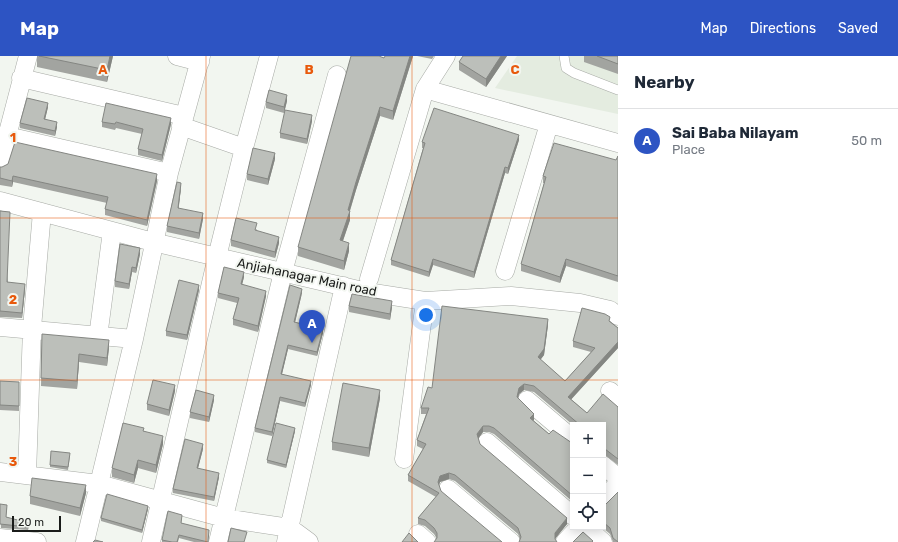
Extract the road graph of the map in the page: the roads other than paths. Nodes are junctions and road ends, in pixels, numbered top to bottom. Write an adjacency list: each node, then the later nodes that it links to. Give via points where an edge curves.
1 (28, 56): 8 (street)
2 (177, 56): 6 (street)
3 (269, 56): 15 (street)
4 (446, 56): 9 (street)
5 (564, 56): 10 (lane, via 566,68 574,74)
6 (200, 59): 11 (street)
7 (337, 75): 24 (street)
8 (21, 78): 11 (street); 13 (street)
9 (425, 89): 12 (street); 25 (street)
10 (618, 90)
11 (182, 121): 15 (street); 17 (street)
12 (550, 124): 14 (street); 23 (street)
13 (7, 136): 16 (street); 17 (street)
14 (618, 143)
15 (244, 148): 22 (street)
16 (0, 163)
17 (168, 173): 21 (street)
18 (0, 201): 19 (street, Anjiahanagar Main road)
19 (42, 212): 20 (street, Anjiahanagar Main road); 30 (street)
20 (112, 232): 21 (street, Anjiahanagar Main road); 31 (street)
21 (154, 242): 22 (street, Anjiahanagar Main road); 32 (street)
22 (217, 257): 24 (street, Anjiahanagar Main road); 45 (street)
23 (505, 271)
24 (283, 272): 26 (street, Anjiahanagar Main road); 47 (street)
25 (369, 279)
26 (344, 286): 27 (street, Anjiahanagar Main road); 50 (street)
27 (425, 300): 28 (street, Anjiahanagar Main road, via 511,296 580,303 610,310); 36 (street)
28 (618, 316)
29 (0, 327): 30 (street)
30 (32, 328): 31 (street); 39 (street)
31 (98, 337): 32 (street)
32 (134, 339): 42 (street)
33 (528, 400): 34 (street)
34 (570, 436)
35 (487, 442): 46 (street)
36 (404, 459)
37 (606, 468): 40 (street)
38 (0, 472): 39 (street)
39 (27, 475): 42 (street)
40 (618, 478)
41 (618, 482): 44 (street)
42 (99, 484): 45 (street); 53 (street)
43 (448, 489): 57 (street)
44 (606, 496)
45 (162, 501): 47 (street); 54 (street)
46 (570, 513)
47 (224, 518): 50 (street); 55 (street)
48 (576, 530): 58 (street)
49 (589, 530): 59 (street)
50 (288, 535): 56 (street)
51 (10, 540): 52 (street)
52 (36, 542)
53 (85, 542)
54 (151, 542)
55 (218, 542)
56 (309, 542)
57 (511, 542)
58 (566, 542)
59 (603, 542)

